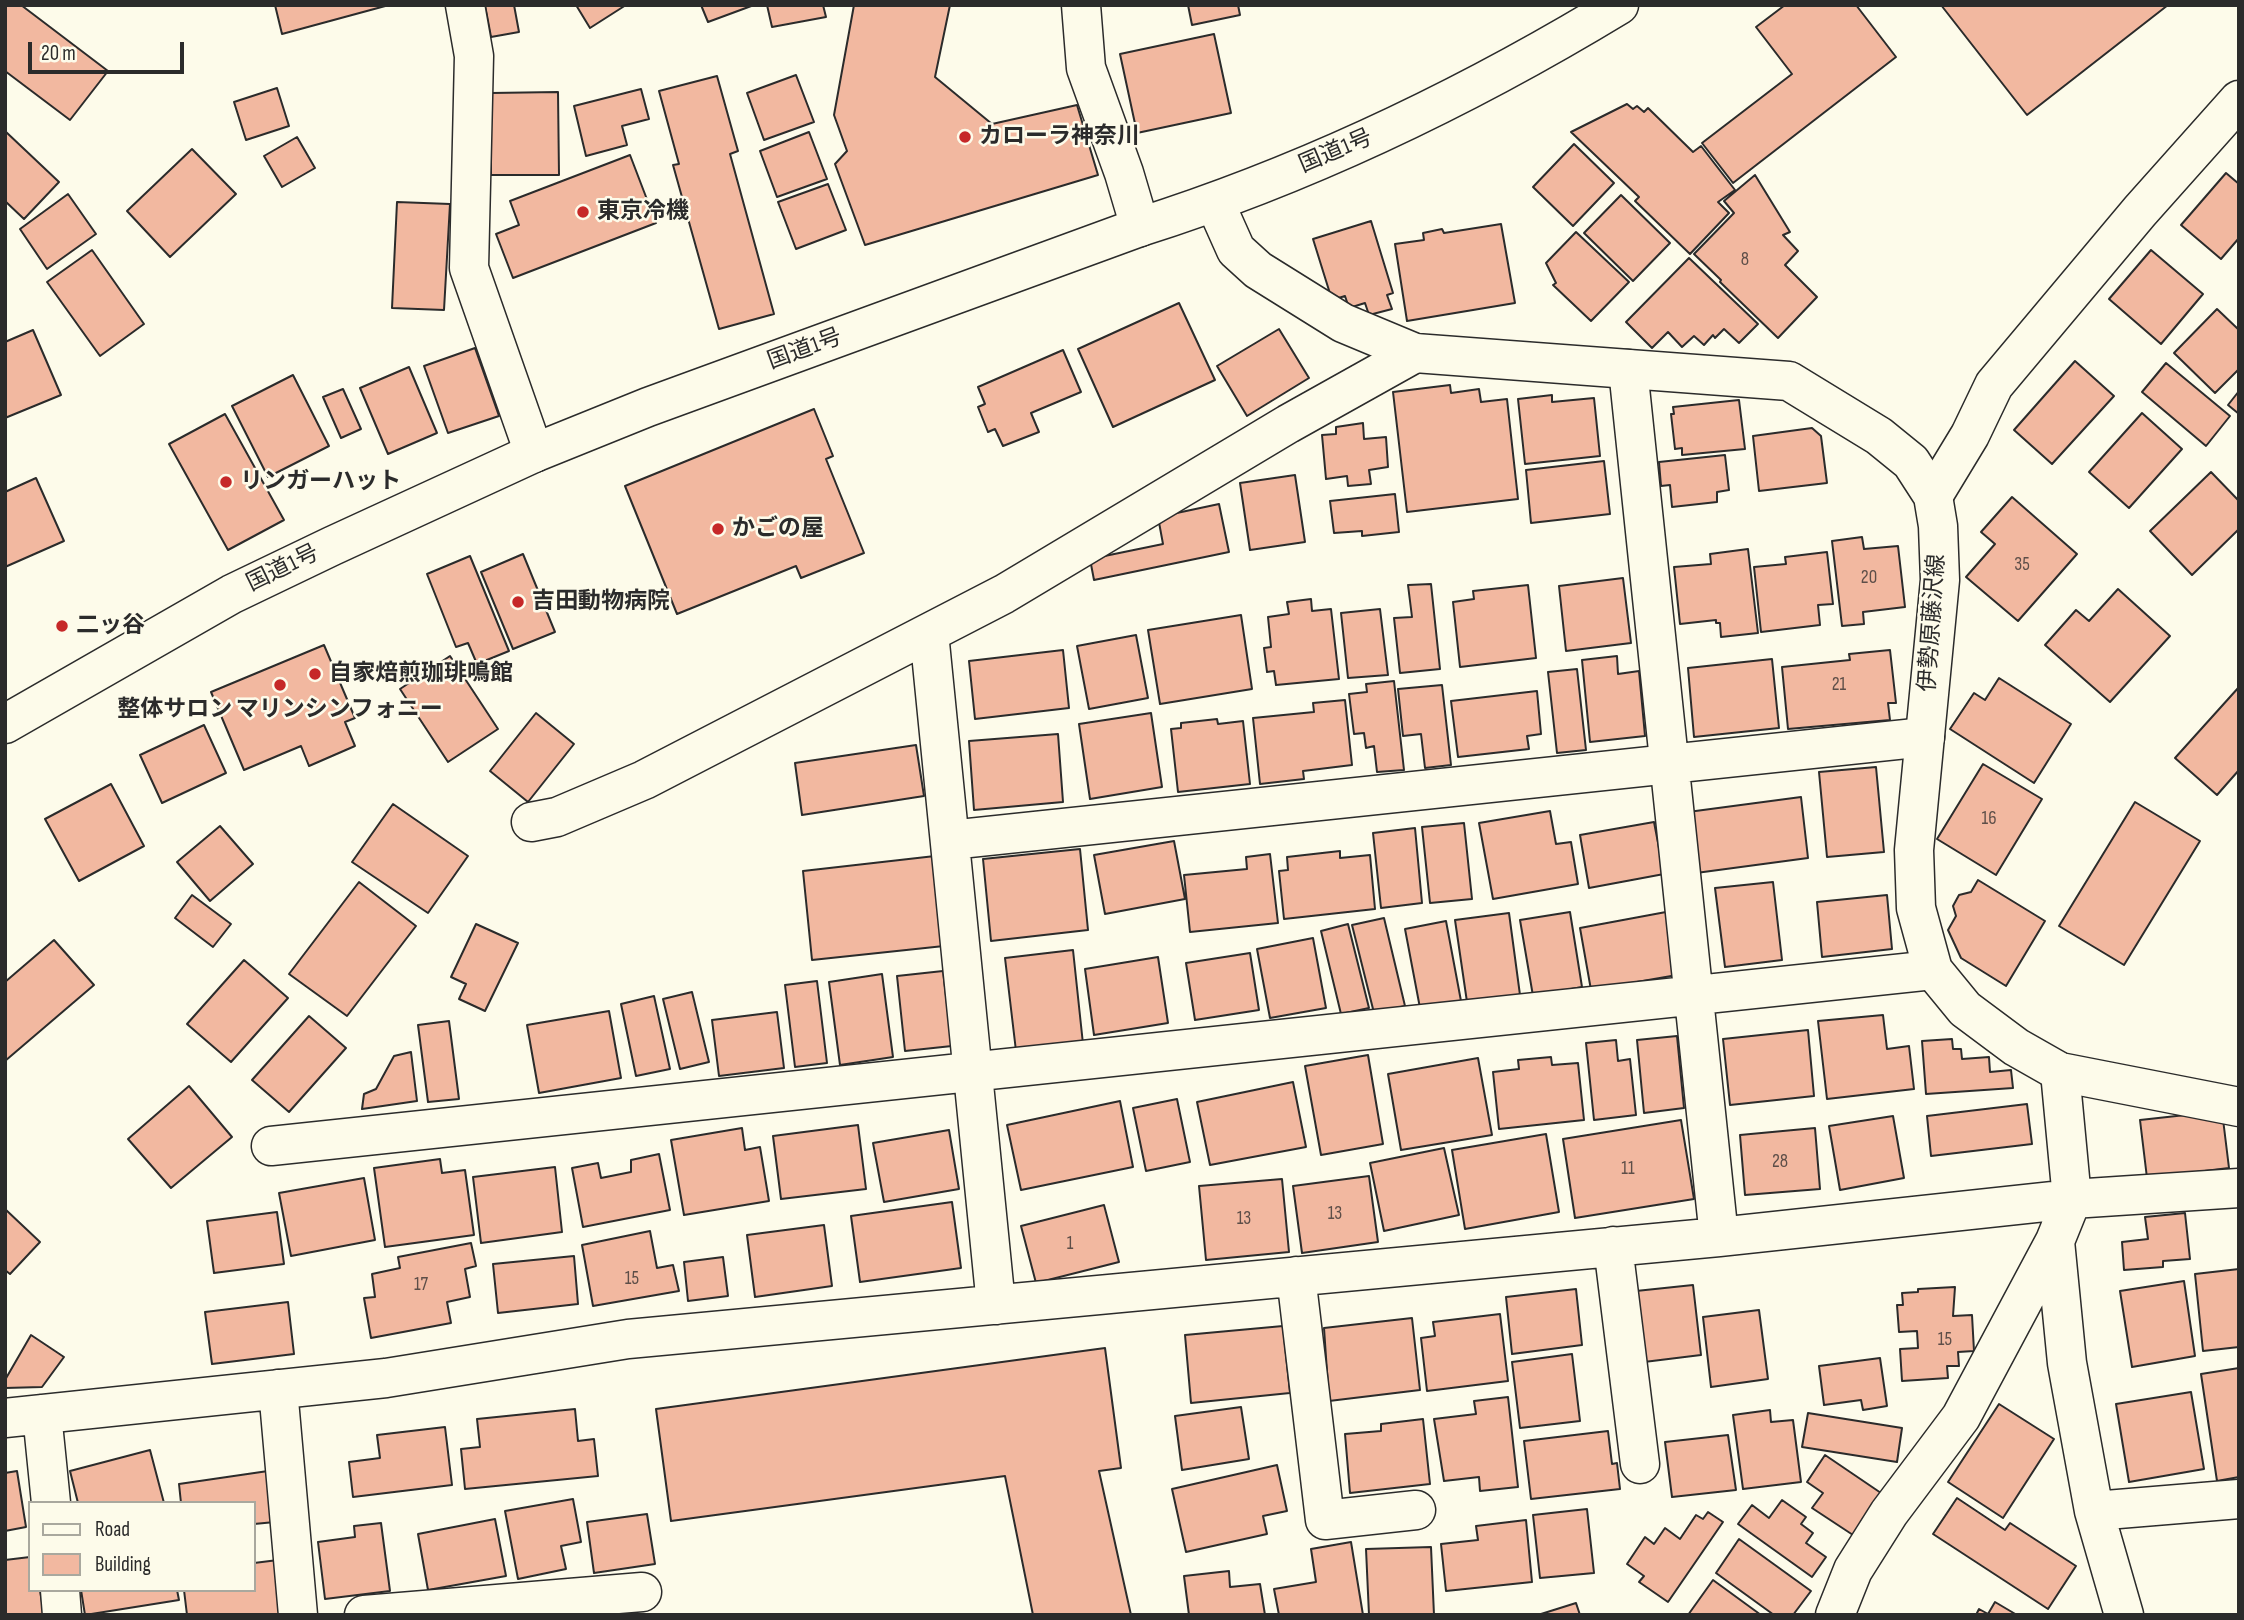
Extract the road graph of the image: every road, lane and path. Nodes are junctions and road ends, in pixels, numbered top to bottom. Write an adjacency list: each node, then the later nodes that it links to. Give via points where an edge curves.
1 (465, 5): 9 (main road, via 474,55 468,268)
2 (1082, 5): 6 (main road, via 1086,68)
3 (1619, 5): 5 (main road, 国道1号, via 1564,39 1389,129)
4 (2239, 100): 10 (main road, via 1994,385)
5 (1215, 203): 6 (main road, 国道1号); 7 (main road, 伊勢原藤沢線, via 1236,250 1258,270 1343,323)
6 (1140, 228): 9 (main road, 国道1号)
7 (1416, 353): 8 (main road, 伊勢原藤沢線); 11 (main road, via 1004,594)
8 (1628, 369): 10 (main road, 伊勢原藤沢線, via 1789,381 1880,436 1911,462); 14 (main road)
9 (534, 453): 12 (main road, 国道1号, via 232,594)
10 (1933, 496): 13 (main road, 伊勢原藤沢線, via 1940,580)
11 (929, 633): 15 (main road, via 644,779 557,817); 16 (main road)
12 (5, 724)
13 (1925, 737): 14 (main road); 17 (main road, 伊勢原藤沢線, via 1914,850 1916,908)
14 (1670, 764): 16 (main road); 18 (main road)
15 (531, 822)
16 (950, 840): 19 (main road)
17 (1933, 970): 18 (main road); 20 (main road, 伊勢原藤沢線, via 1965,1009 2015,1047)
18 (1693, 995): 19 (main road); 25 (main road)
19 (972, 1072): 22 (main road); 29 (main road)
20 (2060, 1072): 21 (main road, 伊勢原藤沢線); 24 (main road)
21 (2239, 1107)
22 (271, 1146)
23 (2239, 1188): 24 (main road)
24 (2072, 1199): 25 (main road); 26 (main road)
25 (1719, 1237): 27 (main road)
26 (2055, 1241): 37 (main road, via 2067,1363); 38 (main road, via 1961,1417)
27 (1613, 1247): 28 (main road); 33 (main road)
28 (1296, 1276): 29 (main road); 36 (main road, via 1325,1520)
29 (996, 1305): 30 (main road, via 628,1339 386,1378)
30 (278, 1389): 31 (main road); 42 (main road)
31 (42, 1414): 32 (main road); 35 (main road)
32 (5, 1418)
33 (1640, 1464)
34 (2239, 1499): 37 (main road)
35 (51, 1501)
36 (1416, 1510)
37 (2094, 1511): 46 (main road)
38 (1889, 1513): 44 (main road); 45 (main road, via 1853,1570)
39 (60, 1592): 41 (main road)
40 (642, 1592): 43 (main road)
41 (62, 1615)
42 (298, 1615)
43 (364, 1615)
44 (1814, 1615)
45 (1835, 1615)
46 (2124, 1615)

